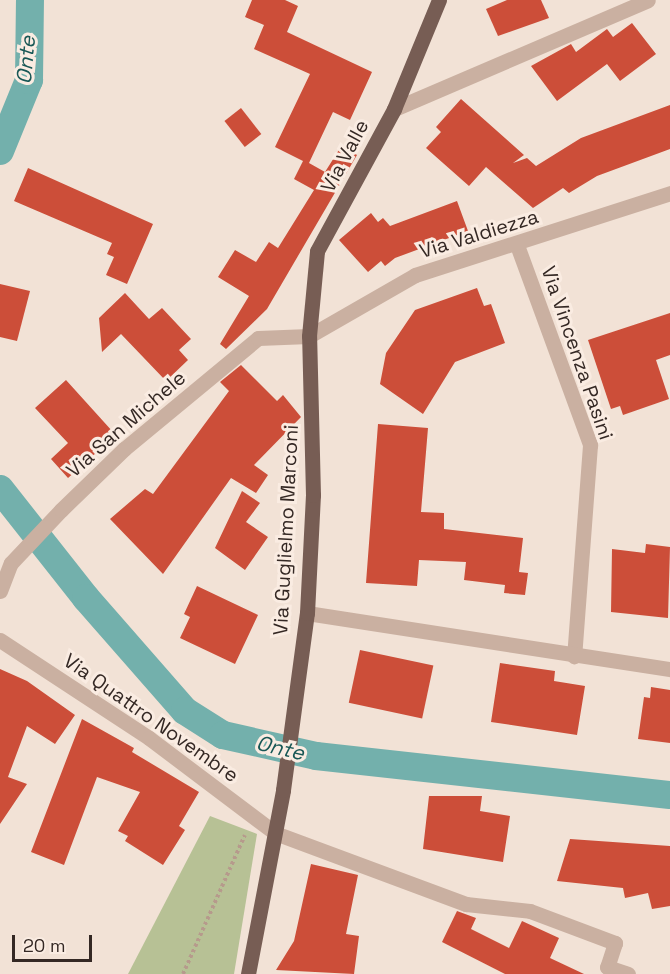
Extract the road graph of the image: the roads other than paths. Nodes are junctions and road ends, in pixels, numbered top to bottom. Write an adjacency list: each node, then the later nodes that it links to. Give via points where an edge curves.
1 (439, 0): 3 (main road, Via Valle)
2 (648, 0): 3 (street)
3 (394, 110): 6 (main road, Via Valle, via 317,251)
4 (670, 193): 5 (street, Via Valdiezza)
5 (517, 245): 6 (street, Via Valdiezza, via 416,275); 10 (street, Via Vincenza Pasini, via 590,445)
6 (309, 336): 7 (street, Via San Michele, via 258,339 124,449 11,563); 8 (main road, Via Guglielmo Marconi, via 313,495)
7 (0, 591)
8 (307, 613): 10 (street); 12 (main road, Via Guglielmo Marconi)
9 (0, 640): 12 (street, Via Quattro Novembre, via 148,738)
10 (574, 656): 11 (street)
11 (670, 669)
12 (275, 833): 13 (main road, Via Guglielmo Marconi); 14 (street, Via Quattro Novembre, via 466,904 530,911 615,943 607,967)
13 (248, 974)
14 (628, 974)

